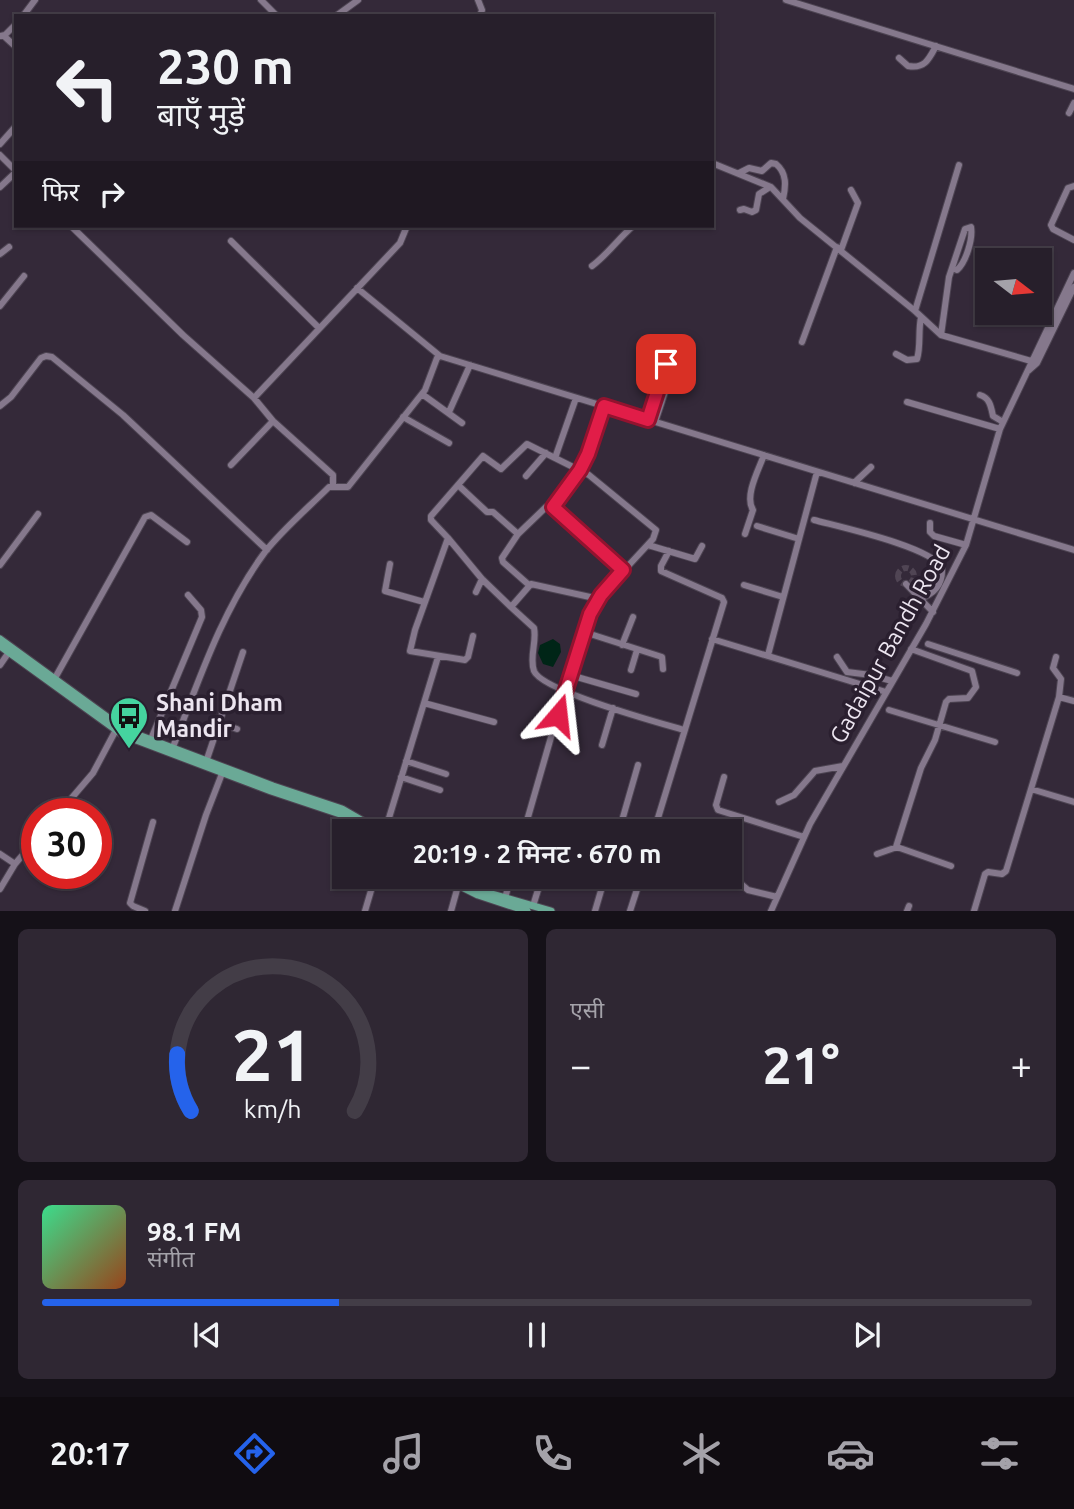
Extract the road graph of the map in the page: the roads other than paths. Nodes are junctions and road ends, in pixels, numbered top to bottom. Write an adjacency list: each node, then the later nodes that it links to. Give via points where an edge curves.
1 (261, 0): 5 (street)
2 (358, 0): 4 (street)
3 (786, 0): 6 (street)
4 (348, 3)
5 (275, 14)
6 (936, 46): 7 (street, via 922,66 908,66); 8 (street)
7 (900, 58)
8 (1074, 89)
9 (1074, 103): 10 (street)
10 (1069, 113)
11 (14, 128): 12 (street)
12 (9, 133): 13 (street); 14 (street)
13 (14, 138)
14 (0, 144)
15 (0, 155): 17 (street)
16 (14, 160): 17 (street)
17 (9, 164): 20 (street)
18 (714, 164): 21 (street)
19 (959, 165): 44 (street)
20 (14, 170)
21 (739, 173): 25 (street); 27 (street, via 776,164 783,173)
22 (14, 174): 24 (street)
23 (1074, 186): 32 (street, via 1068,188 1051,225)
24 (0, 187)
25 (770, 187): 27 (street); 28 (street, via 759,194 756,210)
26 (851, 190): 35 (street, via 858,203)
27 (783, 199): 35 (street)
28 (740, 210)
29 (74, 228): 58 (street)
30 (406, 228): 42 (street, via 400,243)
31 (631, 228): 37 (street)
32 (1074, 240)
33 (231, 242): 46 (street)
34 (9, 247): 36 (street)
35 (839, 249): 44 (street); 48 (street)
36 (0, 254)
37 (592, 265)
38 (953, 268): 38 (street, via 962,264 971,228 965,229); 47 (street)
39 (1074, 273): 51 (street, Gadaipur Bandh Road)
40 (24, 276): 43 (street)
41 (1074, 287): 54 (street, via 1037,363)
42 (357, 288): 46 (street); 50 (street)
43 (0, 306)
44 (915, 311): 45 (street)
45 (921, 317): 47 (street); 49 (street, via 916,359)
46 (319, 328): 58 (street)
47 (940, 335): 51 (street)
48 (802, 342)
49 (896, 354)
50 (439, 356): 53 (street); 56 (street)
51 (1031, 361): 54 (street, Gadaipur Bandh Road)
52 (666, 364): 66 (street)
53 (470, 365): 59 (street); 63 (street)
54 (1028, 371): 68 (street, Gadaipur Bandh Road)
55 (670, 377): 66 (street)
56 (422, 394): 63 (street); 64 (street)
57 (979, 395): 68 (street)
58 (254, 398): 65 (street)
59 (576, 398): 62 (street); 72 (street)
60 (907, 402): 68 (street)
61 (0, 406): 95 (street, via 41,358 52,357 123,415)
62 (604, 406): 66 (street); 75 (street)
63 (449, 412): 67 (street)
64 (404, 417): 69 (street); 80 (street, via 348,487)
65 (273, 421): 73 (street); 80 (street, via 333,475)
66 (652, 421): 71 (street)
67 (462, 423)
68 (1002, 426): 83 (street, Gadaipur Bandh Road)
69 (449, 443)
70 (546, 453): 72 (street); 77 (street); 79 (street, via 527,444 501,469 483,456)
71 (764, 455): 76 (street); 88 (street)
72 (555, 458): 75 (street)
73 (231, 465)
74 (871, 467): 78 (street)
75 (580, 470): 81 (street); 92 (street, via 656,530)
76 (817, 472): 78 (street); 90 (street)
77 (526, 476)
78 (854, 483): 83 (street)
79 (458, 485): 87 (street); 89 (street, via 430,519)
80 (333, 486): 95 (street)
81 (553, 507): 87 (street, via 546,507); 100 (street)
82 (38, 514): 99 (street)
83 (974, 519): 93 (street, Gadaipur Bandh Road); 96 (street)
84 (814, 520): 109 (street, via 936,560 942,568 939,584 932,594)
85 (930, 523): 93 (street, via 934,536)
86 (757, 526): 90 (street)
87 (518, 534): 103 (street, via 502,558)
88 (745, 534)
89 (448, 538): 101 (street); 110 (street)
90 (799, 538): 107 (street)
91 (187, 542): 136 (street, via 147,515)
92 (648, 545): 97 (street); 100 (street)
93 (966, 545): 112 (street, Gadaipur Bandh Road)
94 (702, 546): 97 (street, via 695,559)
95 (267, 550): 155 (street, via 214,643)
96 (1074, 550)
97 (668, 551): 117 (street, via 661,571 723,599)
98 (390, 564): 110 (street, via 385,591)
99 (0, 565)
100 (623, 570): 108 (street)
101 (482, 579): 105 (street); 111 (street)
102 (906, 584): 109 (street)
103 (529, 585): 108 (street); 111 (street)
104 (744, 585): 107 (street)
105 (476, 592)
106 (188, 596): 152 (street, via 202,618)
107 (783, 597): 125 (street)
108 (599, 599): 114 (street)
109 (919, 599): 112 (street)
110 (424, 602): 126 (street, via 410,650)
111 (511, 607): 138 (street, via 534,628 535,673)
112 (933, 612): 121 (street, Gadaipur Bandh Road)
113 (633, 617): 119 (street)
114 (584, 632): 119 (street); 135 (street)
115 (472, 636): 126 (street, via 465,660)
116 (0, 639): 136 (main road)
117 (712, 639): 125 (street); 151 (street)
118 (928, 643): 129 (street)
119 (622, 645): 122 (street)
120 (0, 646): 123 (main road)
121 (911, 649): 133 (street); 137 (street, Gadaipur Bandh Road)
122 (637, 650): 131 (street, via 663,657); 132 (street)
123 (9, 652): 130 (street); 149 (main road)
124 (243, 652): 147 (street)
125 (768, 655): 139 (street)
126 (438, 657): 143 (street)
127 (837, 657): 137 (street, via 846,672)
128 (1056, 657): 141 (street, via 1053,668 1061,679)
129 (975, 659): 133 (street); 134 (street)
130 (0, 666)
131 (663, 669)
132 (631, 670)
133 (972, 671): 148 (street, via 976,682 972,695 949,699)
134 (1017, 673)
135 (570, 675): 138 (street); 140 (street)
136 (55, 678): 149 (main road)
137 (892, 681): 139 (street, Gadaipur Bandh Road)
138 (564, 692): 144 (street); 172 (street)
139 (886, 692): 159 (street, Gadaipur Bandh Road)
140 (636, 694)
141 (1059, 697): 142 (street); 164 (street)
142 (1074, 701)
143 (424, 703): 146 (street); 157 (street)
144 (613, 708): 151 (street); 154 (street)
145 (890, 709): 148 (street)
146 (494, 722)
147 (219, 723): 150 (street); 156 (street)
148 (940, 725): 153 (street); 177 (street)
149 (116, 728): 152 (main road); 160 (main road); 166 (street, via 93,773)
150 (237, 729)
151 (684, 730): 174 (street)
152 (151, 739): 155 (main road)
153 (995, 742)
154 (602, 744)
155 (173, 747): 156 (main road)
156 (207, 759): 170 (main road)
157 (406, 761): 161 (street); 162 (street)
158 (638, 765): 173 (street)
159 (843, 766): 167 (street, via 816,771 794,795); 176 (street, Gadaipur Bandh Road)
160 (223, 771): 169 (main road); 197 (street)
161 (446, 774)
162 (401, 777): 165 (street); 171 (street)
163 (723, 777): 176 (street, via 718,810)
164 (1031, 789): 168 (street); 204 (street, via 1006,871 985,874)
165 (440, 790)
166 (72, 798)
167 (779, 802)
168 (1074, 802)
169 (349, 819)
170 (361, 819)
171 (387, 819)
172 (527, 819)
173 (622, 819)
174 (658, 819)
175 (153, 822): 196 (street, via 130,903)
176 (804, 837): 193 (street, Gadaipur Bandh Road)
177 (896, 847): 179 (street); 182 (street)
178 (0, 854): 181 (street)
179 (877, 854)
180 (21, 857): 181 (street)
181 (15, 864): 184 (street)
182 (951, 866)
183 (742, 884): 193 (street)
184 (0, 889)
185 (371, 889): 198 (street)
186 (457, 889): 199 (street)
187 (465, 889): 195 (main road, via 490,900)
188 (483, 889): 194 (main road)
189 (508, 889): 194 (street)
190 (537, 889): 195 (street)
191 (601, 889): 201 (street)
192 (637, 889): 202 (street)
193 (777, 897): 203 (street, Gadaipur Bandh Road)
194 (505, 898): 195 (main road)
195 (530, 908): 200 (main road)
196 (145, 911)
197 (176, 911)
198 (365, 911)
199 (451, 911)
200 (551, 911)
201 (595, 911)
202 (631, 911)
203 (771, 911)
204 (974, 911)

